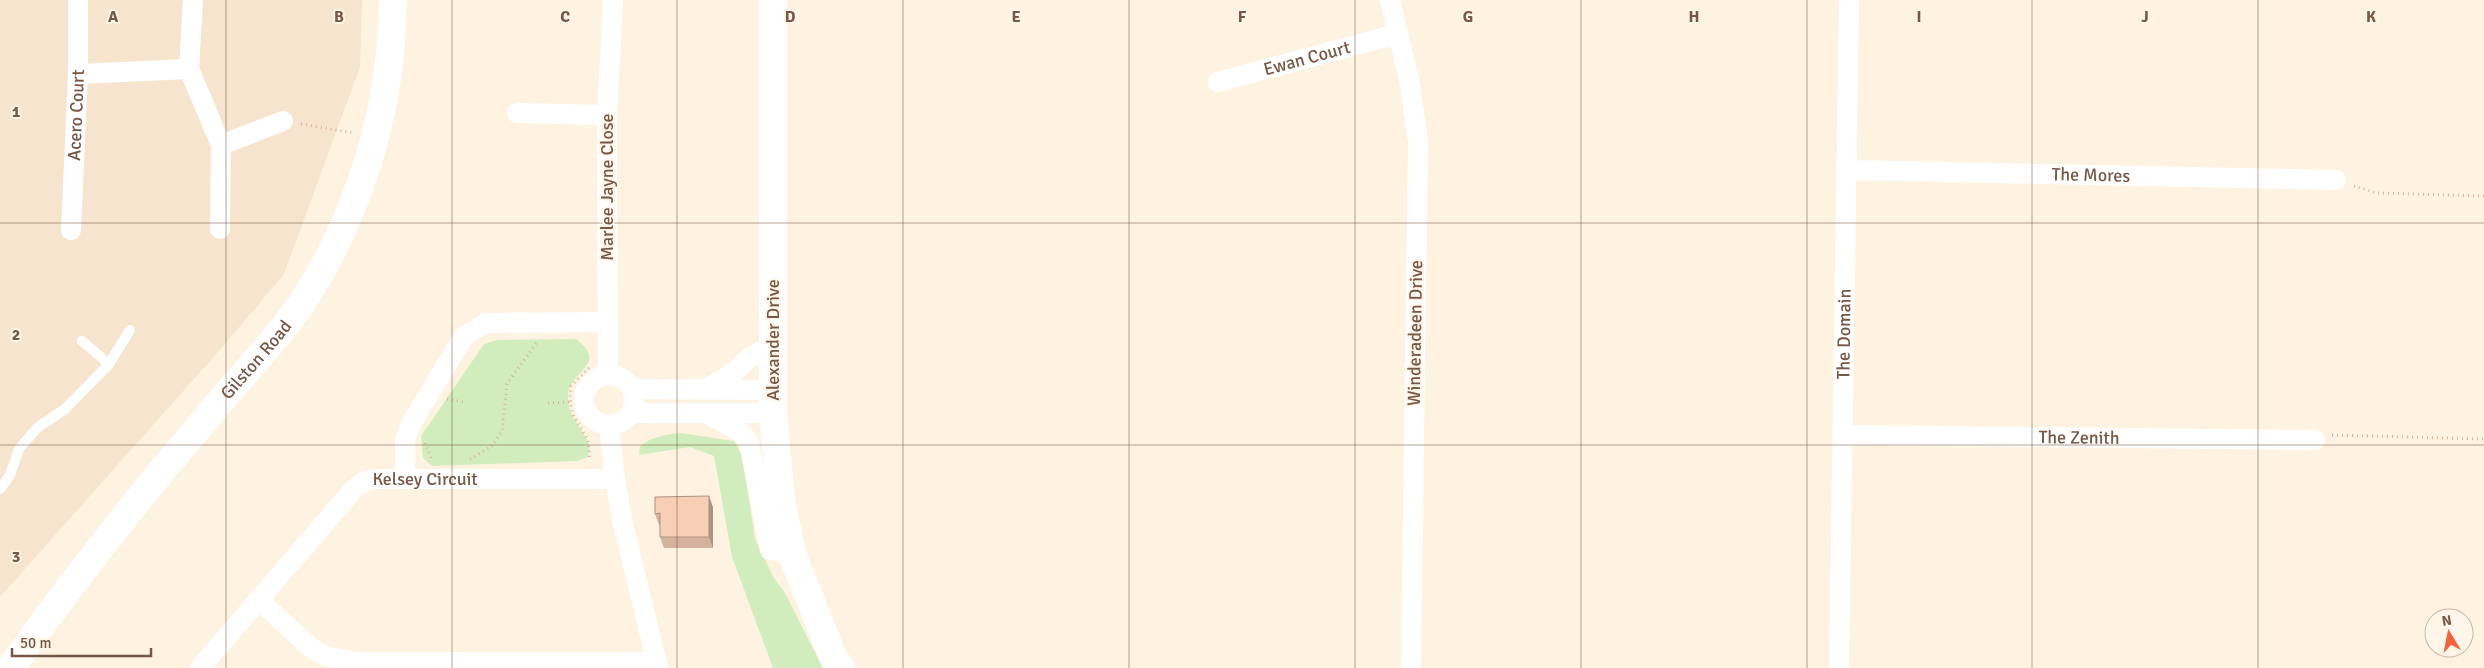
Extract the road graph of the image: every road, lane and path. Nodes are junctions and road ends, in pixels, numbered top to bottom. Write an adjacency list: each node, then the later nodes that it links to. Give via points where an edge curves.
1 (193, 0): 9 (street)
2 (393, 0): 57 (main road, Gilston Road, via 387,80 367,168 341,232 302,303 99,546)
3 (613, 0): 13 (street, Marlee Jayne Close)
4 (773, 0): 28 (main road, Alexander Drive)
5 (1390, 0): 8 (street, Winderadeen Drive)
6 (1849, 0): 19 (street, The Domain)
7 (78, 2): 10 (street, Acero Court)
8 (1397, 34): 11 (street, Ewan Court); 60 (street, Winderadeen Drive, via 1409,79 1418,141)
9 (188, 69): 10 (street); 18 (street)
10 (78, 74): 23 (street, Acero Court)
11 (1218, 82)
12 (517, 113): 13 (street)
13 (607, 115): 24 (street, Marlee Jayne Close)
14 (283, 121): 16 (path); 18 (street)
15 (355, 126): 16 (path)
16 (354, 133): 17 (path)
17 (352, 140)
18 (220, 145): 22 (street)
19 (1846, 170): 20 (street, The Mores); 44 (street, The Domain)
20 (2336, 180): 21 (path, via 2377,193)
21 (2484, 196)
22 (220, 229)
23 (71, 230)
24 (607, 322): 31 (street, Marlee Jayne Close); 51 (street, via 486,324 464,336 411,424 405,440)
25 (130, 330): 30 (lane)
26 (540, 338): 48 (path, via 507,384 502,431 492,446)
27 (82, 341): 30 (lane)
28 (774, 344): 34 (street); 38 (main road, Alexander Drive)
29 (592, 361): 37 (path, via 589,369 572,386)
30 (109, 364): 53 (lane, via 64,409 31,435 19,449 10,475)
31 (608, 375): 32 (street, via 622,378); 43 (street, via 590,384 584,401 592,418)
32 (632, 389): 34 (street); 41 (street, via 635,401)
33 (451, 390): 35 (path)
34 (706, 390): 38 (street)
35 (446, 398): 36 (path); 40 (path)
36 (464, 402)
37 (570, 402): 39 (path); 52 (path, via 576,421 588,440)
38 (773, 402): 42 (street); 54 (main road, Alexander Drive, via 780,499)
39 (548, 403)
40 (442, 405)
41 (632, 412): 42 (street); 43 (street, via 624,421)
42 (706, 414): 54 (street, via 742,433 749,443 770,550)
43 (609, 426): 50 (street)
44 (1843, 435): 47 (street, The Zenith); 61 (street, The Domain)
45 (426, 438): 49 (path, via 427,449 435,464 445,464)
46 (2484, 439): 47 (path, via 2335,435)
47 (2315, 440)
48 (468, 460)
49 (442, 478): 51 (street, Kelsey Circuit); 52 (street, Kelsey Circuit)
50 (615, 478): 52 (street, Kelsey Circuit); 56 (street, via 639,596)
51 (406, 479): 55 (street, Kelsey Circuit, via 374,479 354,489)
52 (592, 479)
53 (0, 489)
54 (792, 554): 59 (main road, Alexander Drive, via 833,657)
55 (259, 600): 56 (street, via 310,648 326,656 356,662); 58 (street, Kelsey Circuit)
56 (658, 665)
57 (11, 668)
58 (200, 668)
59 (841, 668)
60 (1411, 668)
61 (1839, 668)

